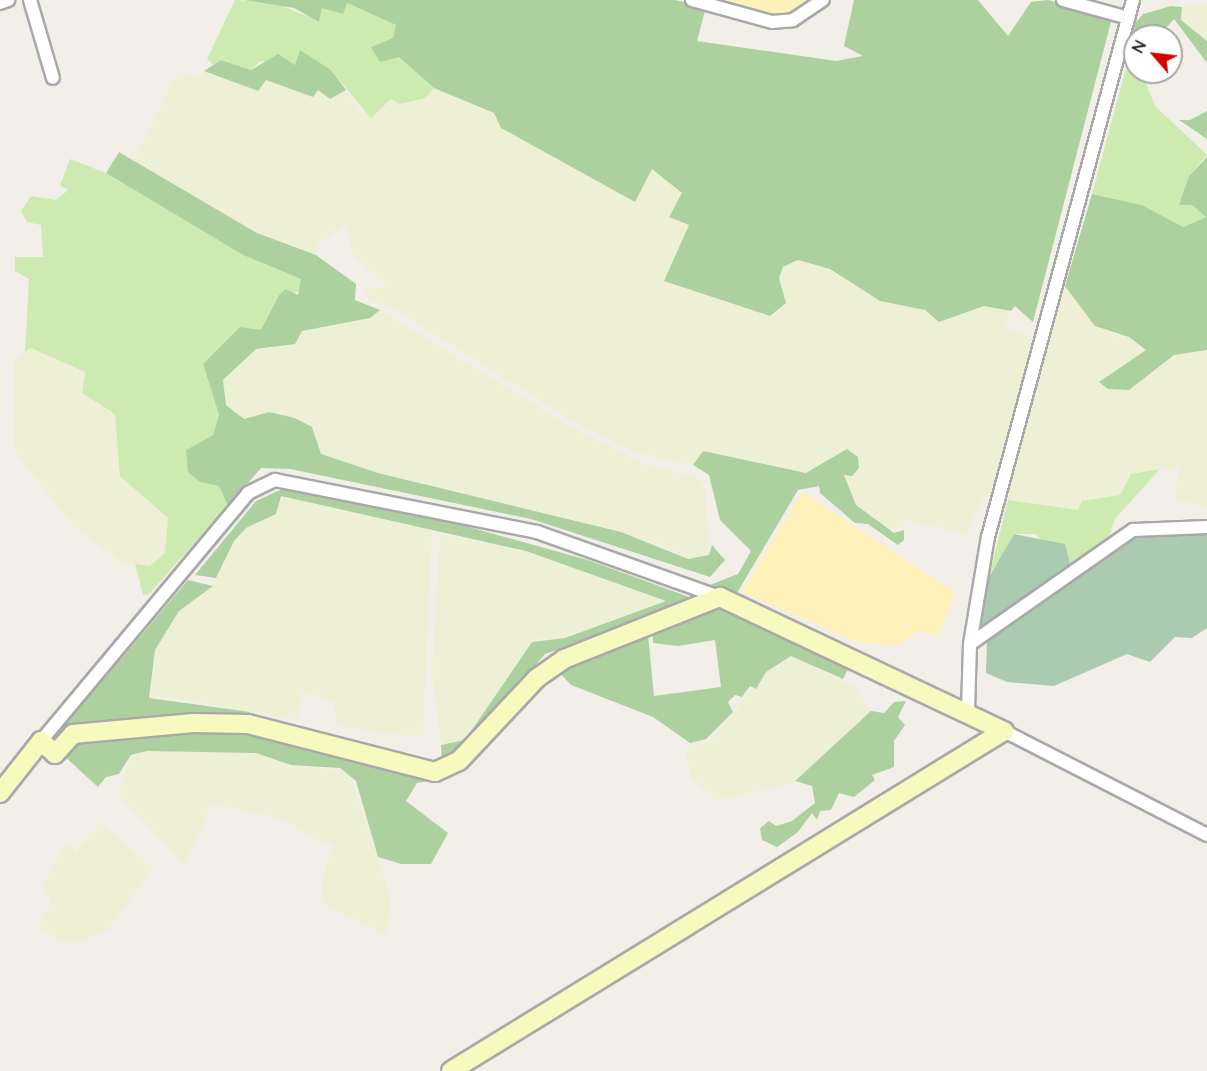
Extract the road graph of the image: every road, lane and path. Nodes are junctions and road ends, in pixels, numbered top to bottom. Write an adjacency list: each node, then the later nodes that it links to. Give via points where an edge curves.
1 (8, 0): 7 (street)
2 (30, 0): 9 (street)
3 (692, 0): 4 (street, via 772,22 793,20)
4 (823, 0)
5 (1063, 0): 8 (street)
6 (1133, 0): 8 (street)
7 (0, 3)
8 (1129, 18): 12 (street, via 988,537)
9 (53, 78)
10 (1207, 526): 12 (street, via 1134,530)
11 (720, 597): 13 (street); 15 (street, via 564,659 537,678 459,761 435,772 248,724 170,724 73,734 55,754); 15 (street, via 537,532 275,480 248,493)
12 (970, 644): 13 (street)
13 (968, 711): 14 (street)
14 (1004, 731): 17 (street); 18 (street)
15 (41, 741): 16 (street)
16 (0, 793)
17 (1207, 835)
18 (451, 1071)

